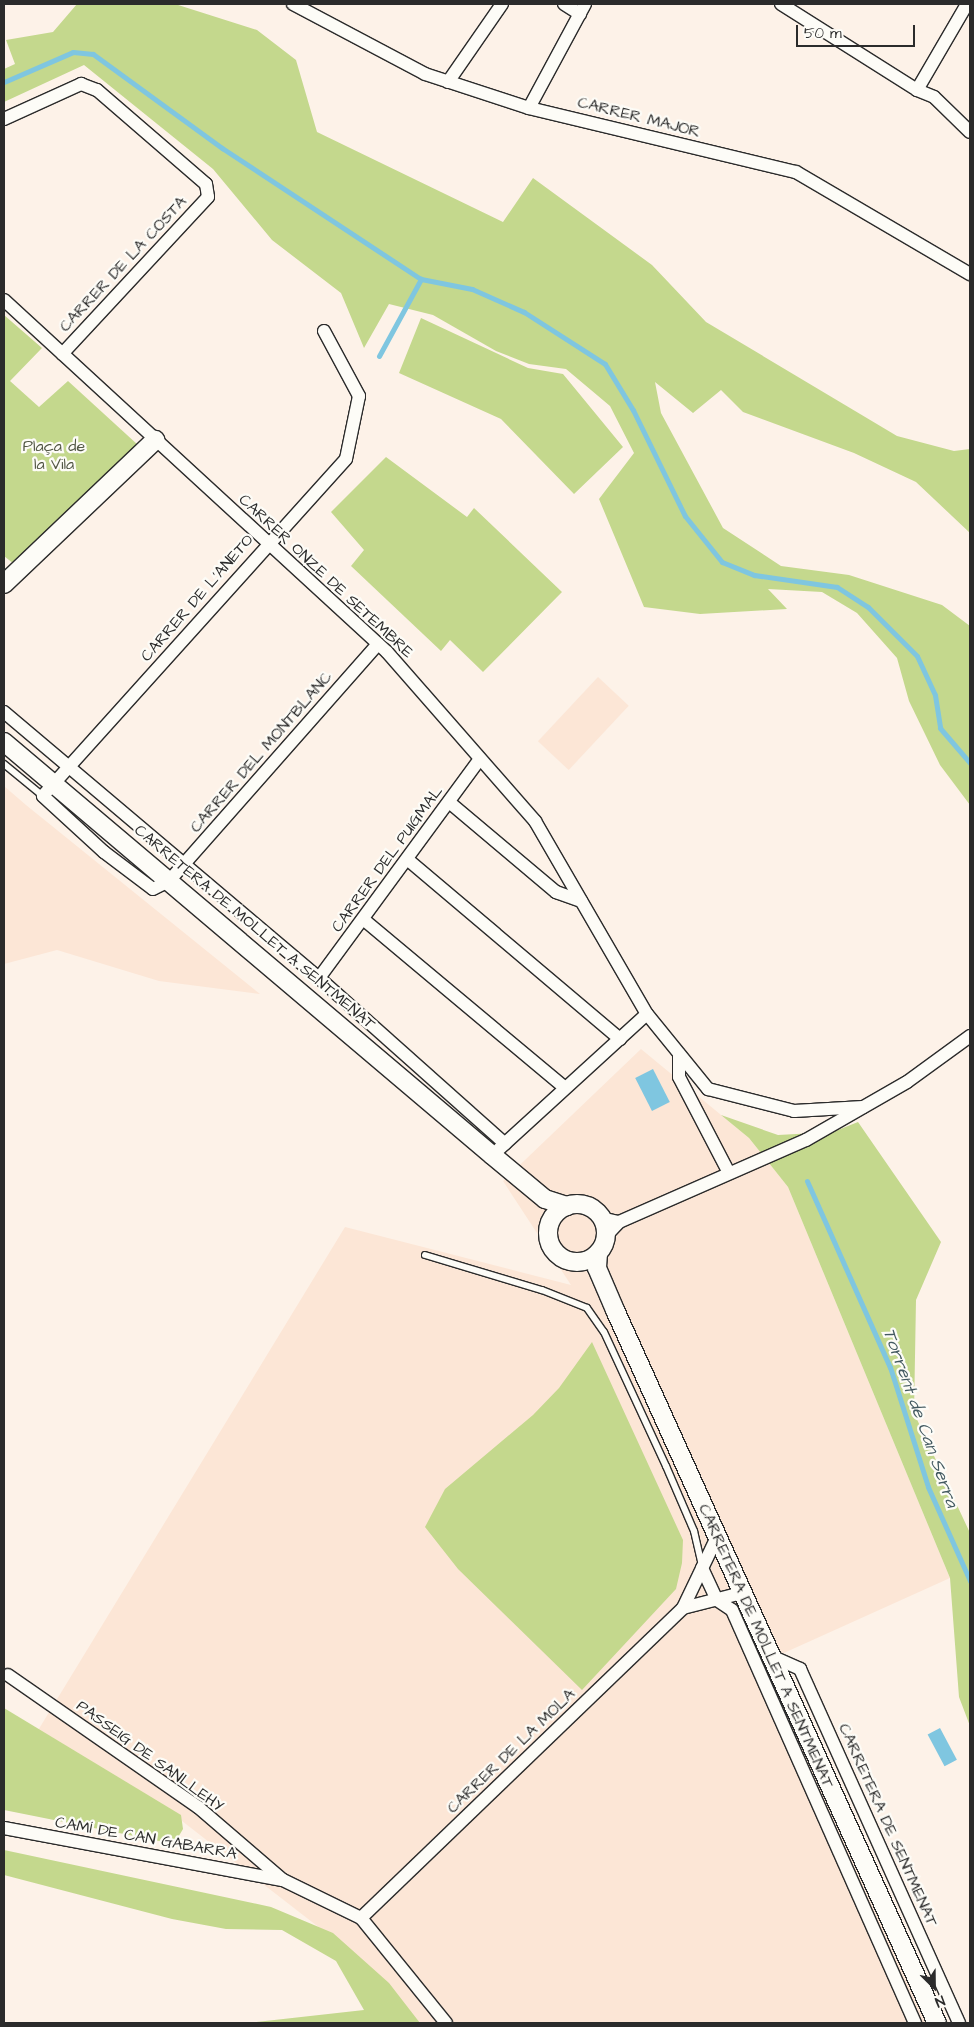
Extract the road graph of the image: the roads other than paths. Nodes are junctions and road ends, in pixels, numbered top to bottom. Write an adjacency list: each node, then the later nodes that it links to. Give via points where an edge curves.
1 (293, 4): 7 (street, CARRER MAJOR, via 425,74)
2 (502, 4): 7 (street)
3 (564, 4): 6 (street)
4 (781, 4): 8 (street)
5 (967, 4): 8 (street)
6 (582, 9): 9 (street)
7 (448, 82): 9 (street, CARRER MAJOR)
8 (917, 90): 11 (street, via 934,98)
9 (529, 108): 12 (street, CARRER MAJOR, via 796,172)
10 (4, 119): 15 (street, CARRER DE LA COSTA, via 81,84 97,90 206,184 208,196)
11 (970, 132)
12 (970, 274)
13 (4, 300): 15 (street, CARRER ONZE DE SETEMBRE)
14 (324, 331): 17 (street, CARRER DE L'ANETO, via 359,396 346,459)
15 (62, 354): 16 (street, CARRER ONZE DE SETEMBRE)
16 (155, 440): 17 (street, CARRER ONZE DE SETEMBRE); 18 (street)
17 (267, 543): 19 (street, CARRER ONZE DE SETEMBRE); 24 (street, CARRER DE L'ANETO)
18 (4, 584)
19 (378, 644): 22 (street, CARRER ONZE DE SETEMBRE); 28 (street, CARRER DEL MONTBLANC)
20 (4, 712): 24 (street, CARRETERA DE MOLLET A SENTMENAT)
21 (4, 742): 25 (street, CARRETERA DE MOLLET A SENTMENAT)
22 (480, 759): 26 (street, CARRER DEL PUIGMAL); 30 (street, CARRER ONZE DE SETEMBRE, via 535,822)
23 (4, 764): 25 (lane)
24 (69, 768): 25 (street, CARRER DE L'ANETO); 28 (street, CARRETERA DE MOLLET A SENTMENAT)
25 (48, 790): 29 (street, CARRETERA DE MOLLET A SENTMENAT)
26 (449, 802): 27 (street, CARRER DEL PUIGMAL); 30 (street, via 556,892)
27 (407, 859): 31 (street, CARRER DEL PUIGMAL); 35 (street)
28 (184, 865): 29 (street, CARRER DEL MONTBLANC); 32 (street, CARRETERA DE MOLLET A SENTMENAT)
29 (169, 881): 39 (street, CARRETERA DE MOLLET A SENTMENAT)
30 (581, 901): 33 (street, CARRER ONZE DE SETEMBRE)
31 (363, 919): 32 (street, CARRER DEL PUIGMAL); 37 (street)
32 (319, 978): 39 (street, CARRETERA DE MOLLET A SENTMENAT)
33 (647, 1014): 35 (street); 36 (street, CARRER ONZE DE SETEMBRE)
34 (970, 1036): 38 (street, via 907,1082)
35 (620, 1039): 37 (street)
36 (679, 1054): 38 (street, CARRER ONZE DE SETEMBRE, via 708,1089 794,1111); 40 (street, via 679,1076)
37 (566, 1088): 39 (street)
38 (863, 1107): 40 (street, via 806,1140)
39 (498, 1150): 41 (street, CARRETERA DE MOLLET A SENTMENAT)
40 (729, 1173): 44 (street)
41 (545, 1199): 42 (street, CARRETERA DE MOLLET A SENTMENAT); 43 (street)
42 (567, 1206): 43 (street); 44 (street, CARRETERA DE MOLLET A SENTMENAT, via 580,1205)
43 (551, 1220): 46 (street, via 548,1233 551,1246 559,1256 571,1262)
44 (610, 1220): 46 (street)
45 (425, 1256): 48 (lane, via 542,1290 587,1308 604,1332 666,1466 694,1531)
46 (593, 1261): 47 (street, CARRETERA DE MOLLET A SENTMENAT)
47 (717, 1537): 48 (street, CARRER DE LA MOLA); 49 (street, CARRETERA DE MOLLET A SENTMENAT)
48 (702, 1568): 50 (street); 51 (street, CARRER DE LA MOLA)
49 (742, 1594): 50 (street); 52 (street, CARRETERA DE MOLLET A SENTMENAT)
50 (717, 1600): 51 (street); 58 (street, via 732,1610)
51 (683, 1608): 56 (street, CARRER DE LA MOLA)
52 (770, 1656): 59 (street, CARRETERA DE MOLLET A SENTMENAT); 60 (street, CARRETERA DE SENTMENAT, via 800,1669)
53 (8, 1675): 55 (street, PASSEIG DE SANLLEHY, via 198,1807)
54 (4, 1828): 55 (street, CAMÍ DE CAN GABARRA)
55 (283, 1880): 56 (street, PASSEIG DE SANLLEHY)
56 (362, 1918): 57 (street, PASSEIG DE SANLLEHY)
57 (446, 2023)
58 (915, 2023)
59 (937, 2023)
60 (959, 2023)

